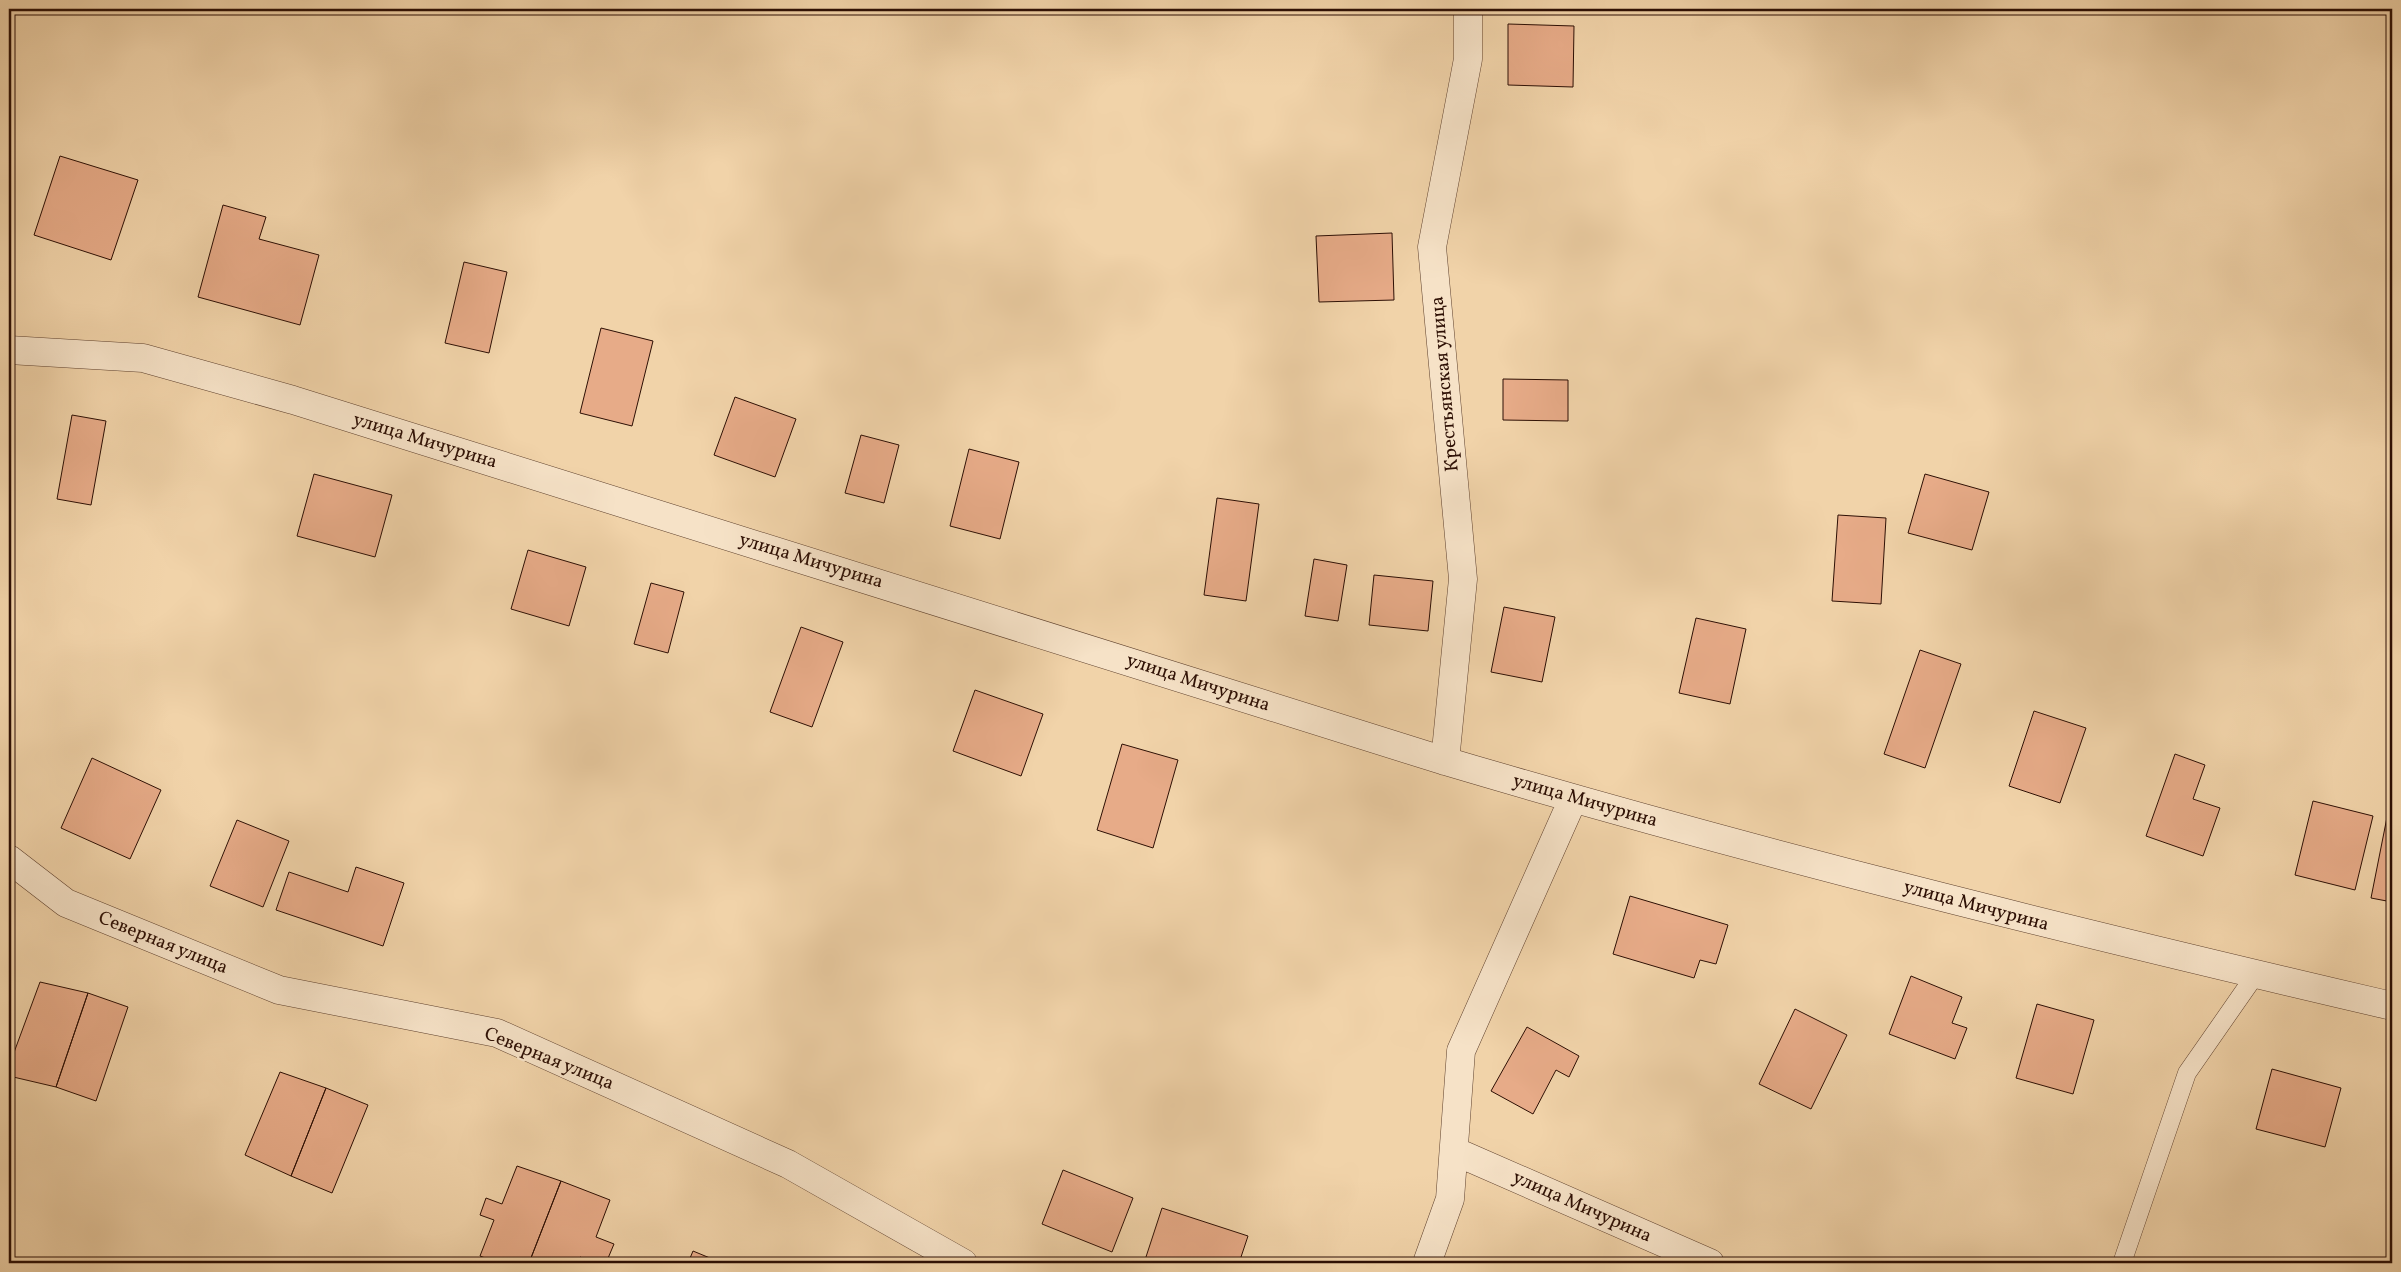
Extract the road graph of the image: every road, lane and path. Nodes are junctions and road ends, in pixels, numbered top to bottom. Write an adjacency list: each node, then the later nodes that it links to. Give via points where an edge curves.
1 (1468, 9): 3 (street, Крестьянская улица, via 1468,59 1432,247 1463,579)
2 (9, 350): 3 (street, улица Мичурина, via 143,358 293,400)
3 (1445, 761): 4 (street, улица Мичурина)
4 (1573, 799): 6 (street, улица Мичурина, via 2052,926); 8 (street, via 1461,1051)
5 (9, 859): 9 (street, Северная улица, via 66,903 279,990 497,1033 788,1164)
6 (2256, 974): 7 (street, улица Мичурина); 12 (lane, via 2187,1074)
7 (2392, 1006)
8 (1454, 1151): 10 (street, via 1450,1199); 11 (street, улица Мичурина)
9 (964, 1263)
10 (1427, 1263)
11 (1710, 1263)
12 (2122, 1263)

